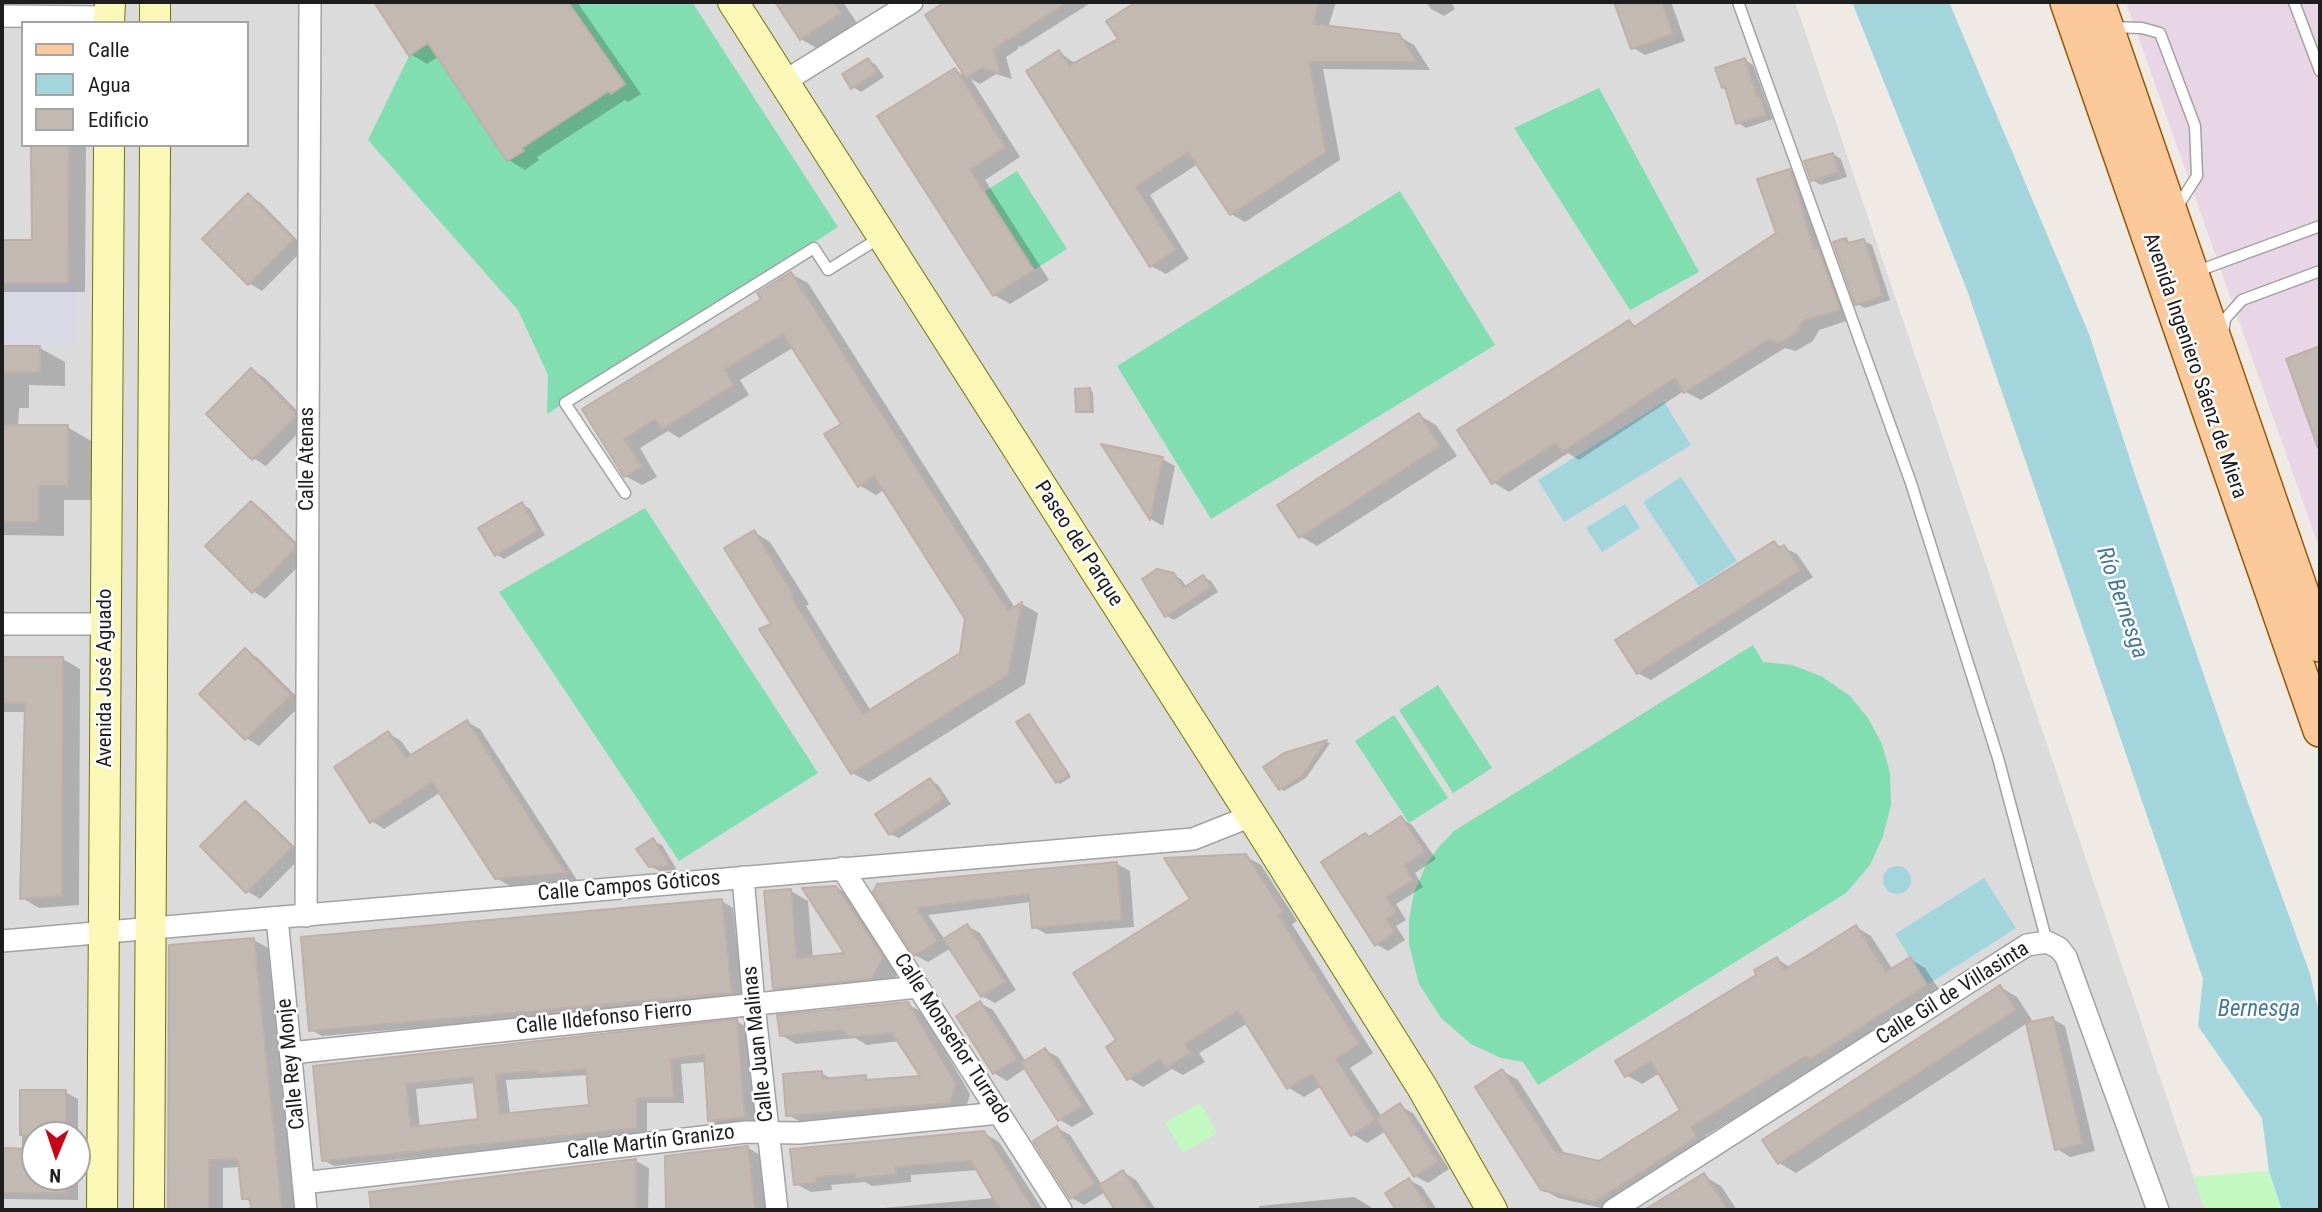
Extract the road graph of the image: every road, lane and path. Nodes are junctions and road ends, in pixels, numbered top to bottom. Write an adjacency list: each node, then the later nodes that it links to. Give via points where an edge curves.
1 (155, 2): 11 (main road)
2 (310, 2): 30 (street, Calle Atenas)
3 (733, 2): 13 (main road, Paseo del Parque)
4 (912, 2): 13 (street)
5 (1738, 2): 35 (lane, via 1911,483 1998,758)
6 (2067, 2): 26 (main road, Avenida Ingeniero Sáenz de Miera)
7 (2294, 2): 12 (lane)
8 (109, 14): 10 (street)
9 (2102, 14): 16 (main road, Avenida Ingeniero Sáenz de Miera); 16 (lane, via 2160,33 2195,126 2197,176)
10 (2, 16)
11 (155, 21)
12 (2320, 71)
13 (785, 81): 18 (main road, Paseo del Parque)
14 (109, 147): 24 (main road, Avenida José Aguado)
15 (155, 147): 32 (main road)
16 (2172, 214): 20 (main road, Avenida Ingeniero Sáenz de Miera)
17 (2320, 226): 20 (lane)
18 (881, 237): 22 (lane, via 828,270 814,247 565,404); 27 (main road, Paseo del Parque)
19 (2320, 271): 21 (lane, via 2242,300 2225,319)
20 (2193, 273): 21 (main road, Avenida Ingeniero Sáenz de Miera)
21 (2221, 353): 25 (main road, Avenida Ingeniero Sáenz de Miera)
22 (625, 493)
23 (2, 624): 24 (street)
24 (106, 624): 33 (main road, Avenida José Aguado)
25 (2320, 645)
26 (2320, 730)
27 (1251, 816): 28 (street, Calle Campos Góticos, via 1193,839); 39 (main road, Paseo del Parque)
28 (842, 868): 29 (street, Calle Campos Góticos); 36 (street, Calle Monseñor Turrado)
29 (743, 877): 30 (street, Calle Campos Góticos); 37 (street, Calle Juan Malinas)
30 (306, 916): 31 (street, Calle Campos Góticos)
31 (277, 919): 32 (street, Calle Campos Góticos); 38 (street, Calle Rey Monje)
32 (151, 929): 33 (street, Calle Campos Góticos); 45 (main road)
33 (105, 933): 34 (street, Calle Campos Góticos); 44 (main road, Avenida José Aguado)
34 (2, 941)
35 (2047, 942): 52 (street, Calle Gil de Villasinta, via 2027,945); 53 (street, Calle Gil de Villasinta, via 2066,957)
36 (918, 987): 37 (street, Calle Ildefonso Fierro); 40 (street, Calle Monseñor Turrado)
37 (754, 1005): 38 (street, Calle Ildefonso Fierro); 41 (street, Calle Juan Malinas)
38 (291, 1053): 43 (street, Calle Rey Monje)
39 (1422, 1087): 42 (main road, Paseo del Parque); 51 (main road, Paseo del Parque)
40 (999, 1113): 41 (street, Calle Martín Granizo); 48 (street, Calle Monseñor Turrado)
41 (769, 1134): 43 (street, Calle Martín Granizo, via 746,1132); 47 (street, Calle Juan Malinas)
42 (1456, 1148): 49 (main road, Paseo del Parque); 50 (street)
43 (303, 1183): 46 (street, Calle Rey Monje)
44 (102, 1210)
45 (149, 1210)
46 (306, 1210)
47 (777, 1210)
48 (1061, 1210)
49 (1492, 1210)
50 (1499, 1210)
51 (1511, 1210)
52 (1613, 1210)
53 (2158, 1210)

